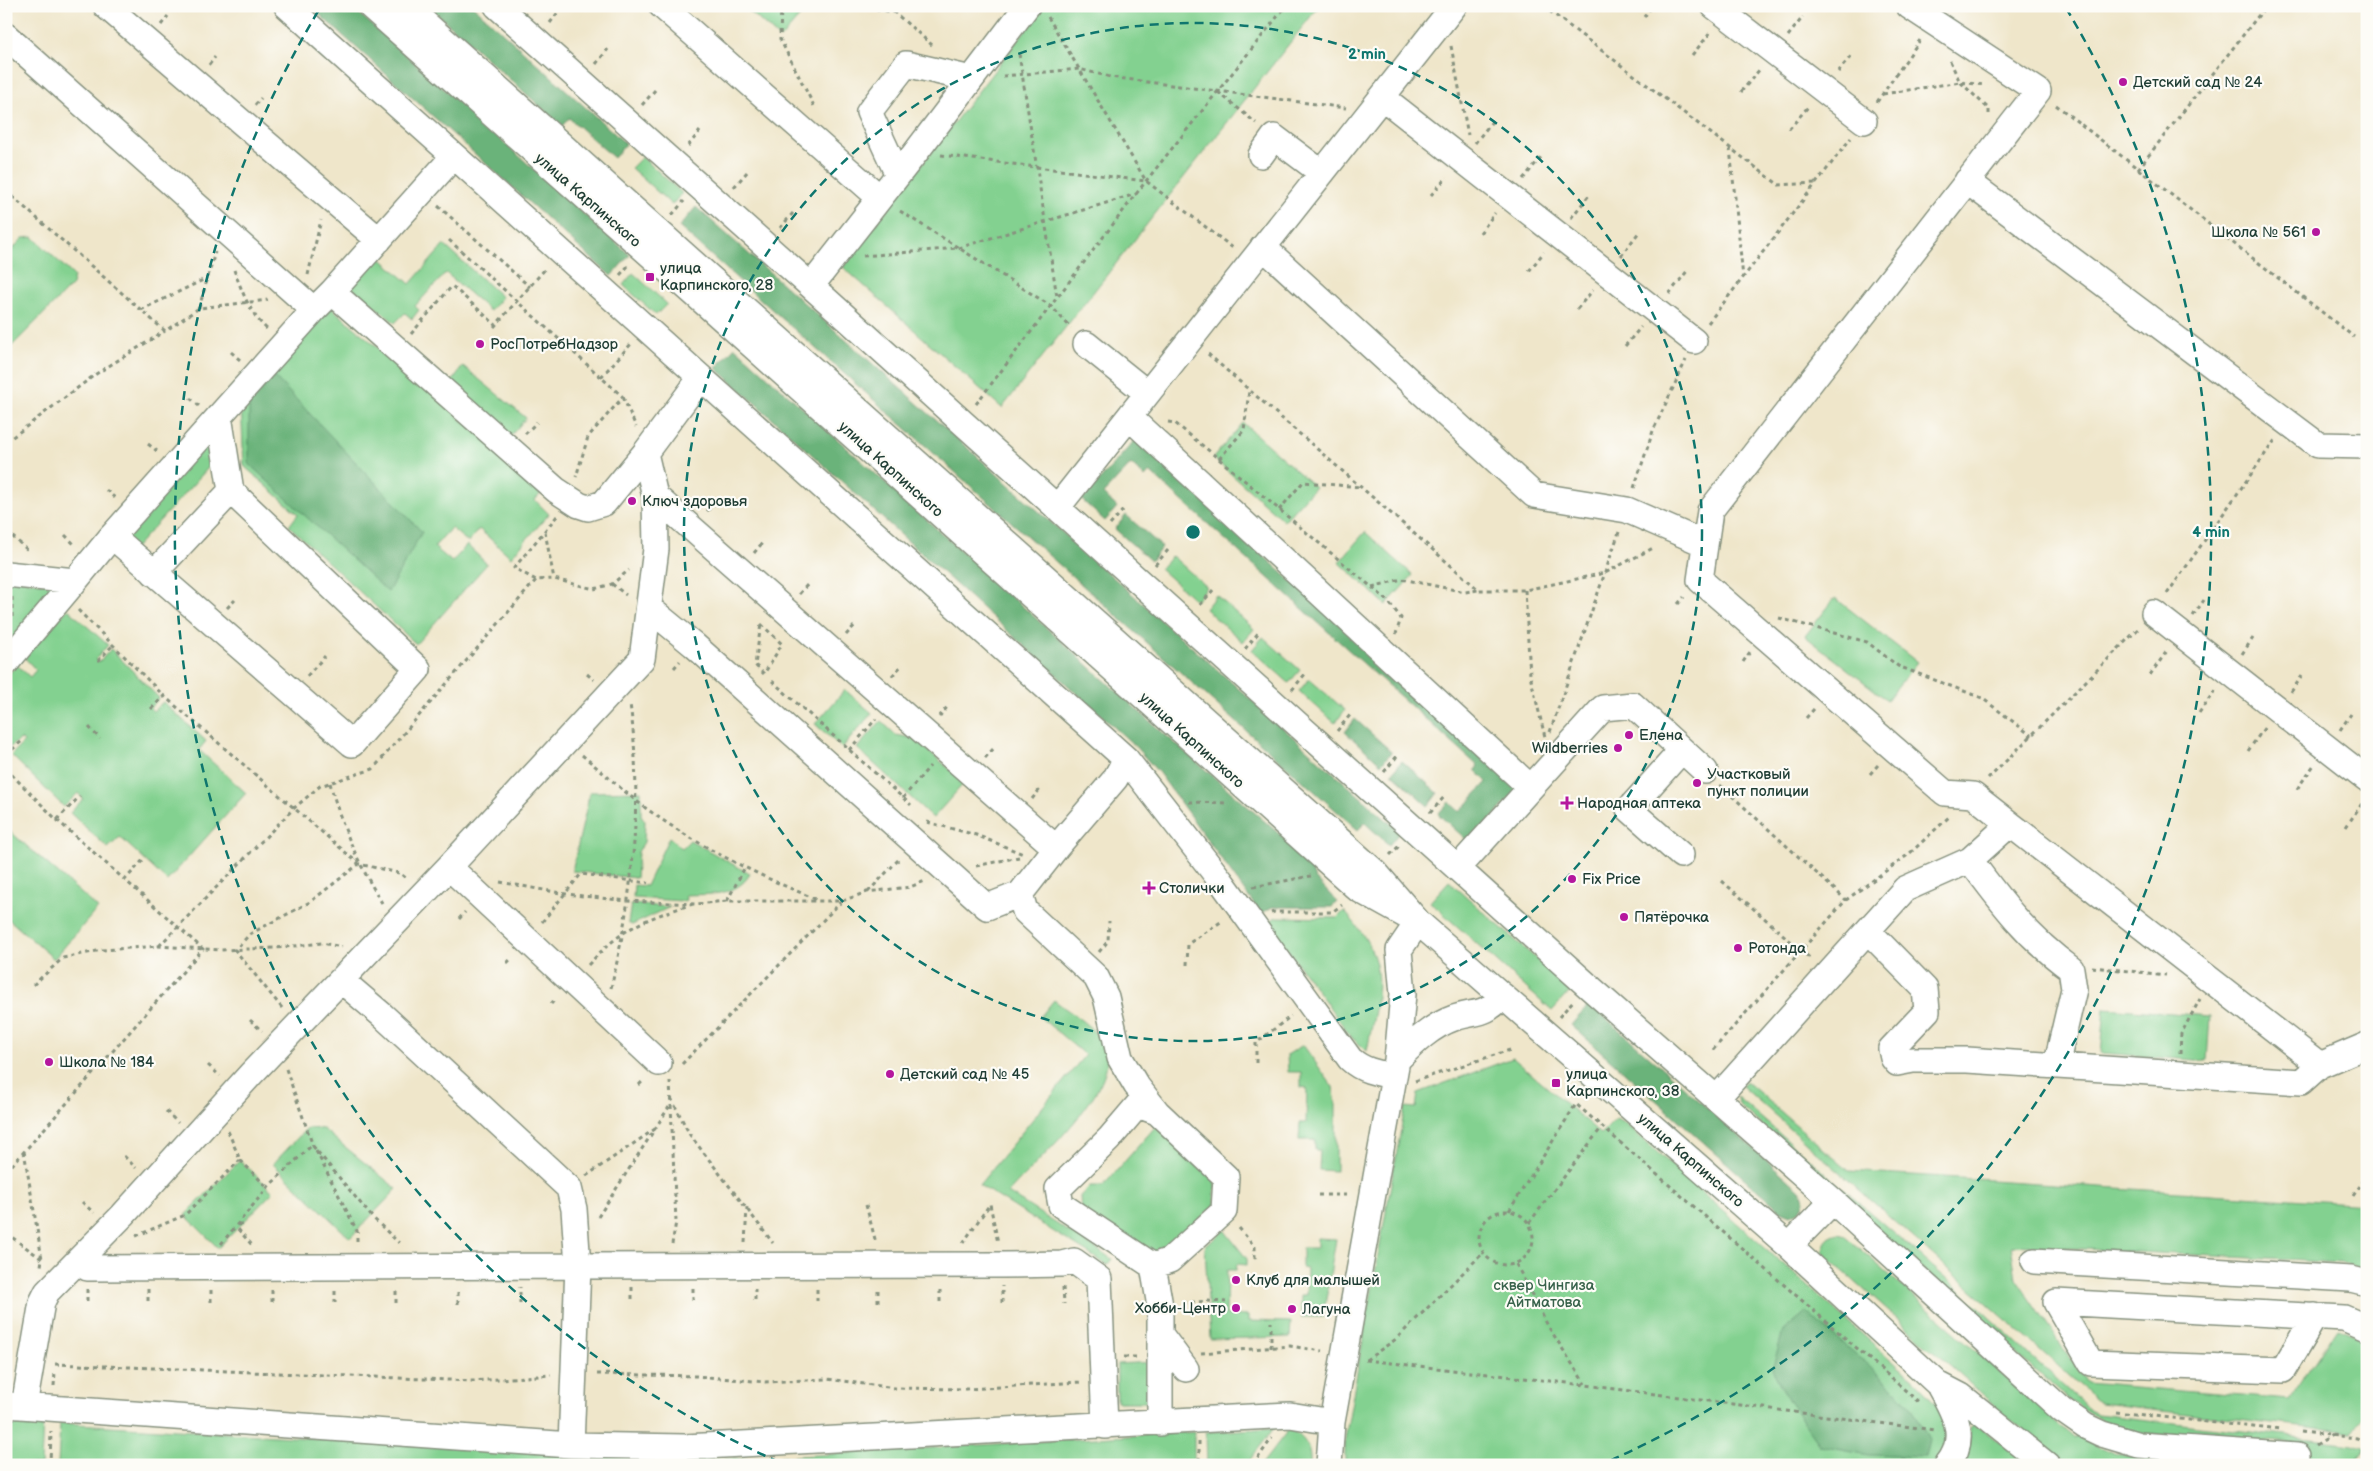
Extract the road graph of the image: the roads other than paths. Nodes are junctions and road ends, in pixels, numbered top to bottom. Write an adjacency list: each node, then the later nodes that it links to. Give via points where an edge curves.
1 (106, 6): 22 (street)
2 (287, 6): 17 (street)
3 (370, 6): 58 (street, улица Карпинского, via 1358,889)
4 (406, 6): 58 (street, улица Карпинского, via 1375,872)
5 (496, 6): 24 (street)
6 (662, 6): 21 (street)
7 (1714, 6): 15 (street)
8 (1909, 6): 11 (street)
9 (1450, 12): 14 (street)
10 (1029, 14): 13 (street)
11 (1938, 14): 20 (street, via 2038,91)
12 (6, 36): 26 (street)
13 (971, 79): 19 (street); 19 (street, via 906,64 868,112)
14 (1376, 104): 18 (street); 27 (street, via 1508,195)
15 (1864, 121)
16 (1268, 146): 18 (street)
17 (454, 156): 22 (street); 29 (street)
18 (1322, 173): 23 (street)
19 (898, 176): 21 (street)
20 (1967, 181): 33 (street, via 2318,444); 39 (street, via 1710,511)
21 (880, 198): 24 (street)
22 (379, 240): 25 (street)
23 (1257, 255): 30 (street); 39 (street, via 1534,495 1627,510)
24 (811, 286): 37 (street)
25 (332, 292): 26 (street); 34 (street, via 570,500 588,508 604,504)
26 (308, 304): 31 (street, via 284,345)
27 (1694, 341)
28 (1086, 344): 30 (street)
29 (700, 379): 34 (street); 47 (street)
30 (1148, 393): 32 (street)
31 (219, 416): 35 (street); 38 (street)
32 (1129, 417): 37 (street); 50 (street)
33 (2367, 446)
34 (645, 453): 36 (street)
35 (231, 491): 40 (street); 40 (street, via 418,669 352,744)
36 (655, 496): 43 (street, via 656,549); 52 (street)
37 (1057, 508): 56 (street)
38 (112, 536): 40 (street); 42 (street)
39 (1706, 544): 51 (street, via 1700,580 1945,793 1973,795)
40 (154, 573)
41 (10, 574): 42 (street)
42 (69, 588): 45 (street)
43 (640, 604): 55 (street, via 642,659); 57 (street, via 832,769 918,832 947,873 987,907)
44 (2154, 613): 49 (street)
45 (9, 659)
46 (1682, 750): 48 (street); 50 (street, via 1633,705 1603,708); 53 (street, via 1629,809)
47 (1126, 759): 52 (street, via 1115,779); 66 (street, via 1161,801 1350,1059 1370,1072)
48 (1705, 771)
49 (2367, 779)
50 (1530, 787): 56 (street)
51 (2010, 824): 54 (street); 64 (street)
52 (1056, 848): 57 (street)
53 (1681, 855)
54 (1970, 860): 59 (street, via 1906,890); 63 (street, via 2009,912 2046,951 2071,969 2074,989)
55 (449, 868): 60 (street); 65 (street)
56 (1458, 868): 67 (street)
57 (1020, 894): 68 (street, via 1025,911 1096,977 1106,997 1120,1058)
58 (1418, 922): 61 (street, улица Карпинского); 66 (street, via 1399,950 1403,994)
59 (1869, 932): 63 (street, via 1925,988 1927,1011 1891,1049 1897,1063 1967,1060); 67 (street)
60 (341, 980): 71 (street, via 278,1046); 72 (street, via 569,1188 574,1209)
61 (1503, 996): 66 (street, via 1490,1009 1455,1018 1434,1028); 70 (street, улица Карпинского)
62 (2367, 1046): 64 (street)
63 (2056, 1066): 64 (street, via 2302,1082)
64 (2320, 1066)
65 (668, 1070)
66 (1402, 1072): 83 (street)
67 (1716, 1099): 69 (street)
68 (1157, 1112): 74 (street, via 1226,1177 1224,1211 1170,1260); 74 (street, via 1138,1105 1058,1189 1060,1205)
69 (1833, 1201): 70 (street); 87 (street, via 2062,1410 2085,1426 2139,1445)
70 (1789, 1246): 81 (street, улица Карпинского)
71 (115, 1247): 72 (street, via 211,1268 423,1267); 75 (street); 75 (street, via 87,1268)
72 (577, 1258): 85 (street, via 744,1266 1003,1265 1074,1261 1099,1279); 86 (street)
73 (2034, 1261): 76 (street, via 2351,1279)
74 (1153, 1266): 79 (street, via 1160,1306)
75 (71, 1268): 82 (street, via 47,1292 42,1302 45,1360)
76 (2367, 1283)
77 (2316, 1316): 77 (street, via 2283,1370 2091,1363 2056,1302); 78 (street, via 2344,1318)
78 (2366, 1326)
79 (1160, 1345): 80 (street); 84 (street)
80 (1192, 1361)
81 (1938, 1384): 89 (street, улица Карпинского, via 1956,1414 1959,1430 1958,1445); 90 (street, улица Карпинского, via 1961,1396)
82 (15, 1406): 86 (street)
83 (1332, 1422): 84 (street, via 1290,1416); 88 (street)
84 (1160, 1423): 85 (street)
85 (1105, 1426): 86 (street, via 685,1447)
86 (571, 1446)
87 (2297, 1456)
88 (1329, 1465)
89 (1947, 1465)
90 (2047, 1465)

